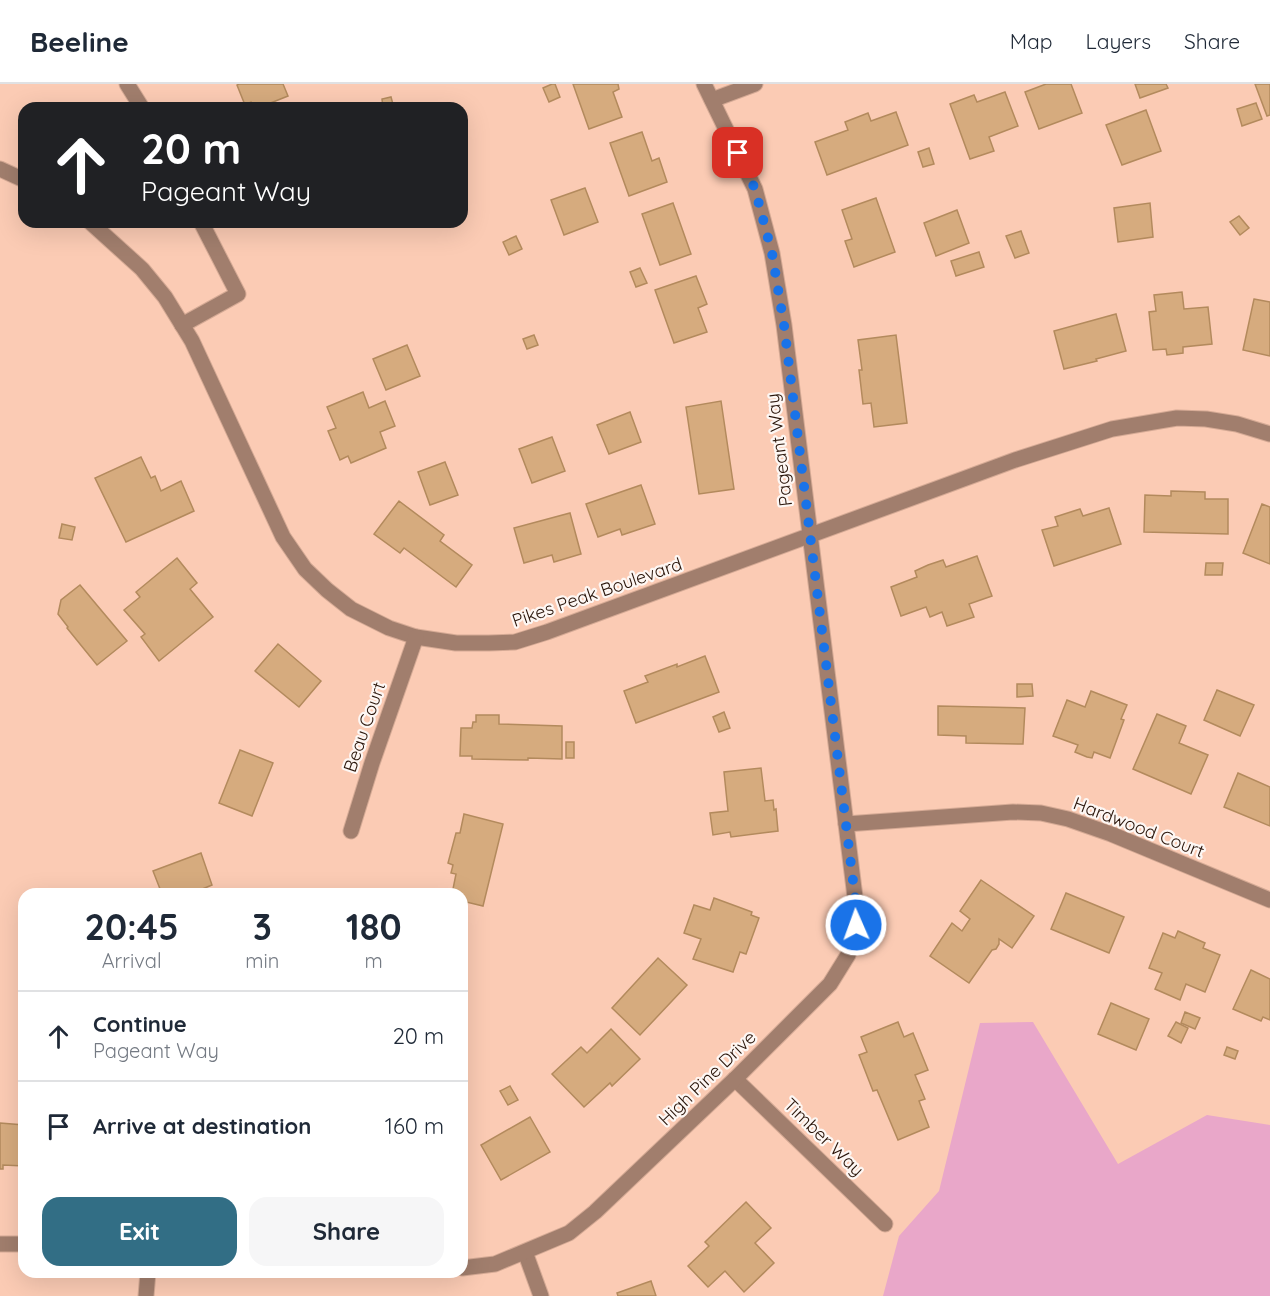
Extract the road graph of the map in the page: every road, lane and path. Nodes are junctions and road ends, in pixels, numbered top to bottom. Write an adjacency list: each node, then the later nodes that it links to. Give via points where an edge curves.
1 (127, 84): 5 (street)
2 (704, 84): 4 (street, Pageant Way)
3 (755, 84): 4 (street)
4 (712, 100): 12 (street, Pageant Way, via 755,189 772,253)
5 (138, 102)
6 (0, 169): 7 (street)
7 (18, 177)
8 (97, 228): 10 (street, Pikes Peak Boulevard, via 142,269)
9 (204, 228): 10 (street, via 238,294)
10 (182, 325): 13 (street, Pikes Peak Boulevard, via 283,537 305,568 351,609)
11 (1270, 434): 12 (street, Pikes Peak Boulevard, via 1237,424 1187,418 1112,429 1015,460)
12 (809, 537): 13 (street, Pikes Peak Boulevard, via 515,642 456,643); 14 (street, Pageant Way)
13 (416, 637): 15 (street, Beau Court)
14 (846, 824): 16 (street, Hardwood Court, via 1041,813 1111,834); 17 (street, High Pine Drive, via 856,925 849,955 830,984)
15 (351, 831)
16 (1270, 900)
17 (735, 1079): 18 (street, Timber Way); 21 (street, High Pine Drive, via 595,1212 569,1233)
18 (885, 1224)
19 (0, 1244): 20 (street)
20 (18, 1244)
21 (525, 1252): 22 (street, High Pine Drive, via 495,1264); 25 (street)
22 (468, 1267)
23 (148, 1278): 24 (street)
24 (146, 1296)
25 (541, 1296)

